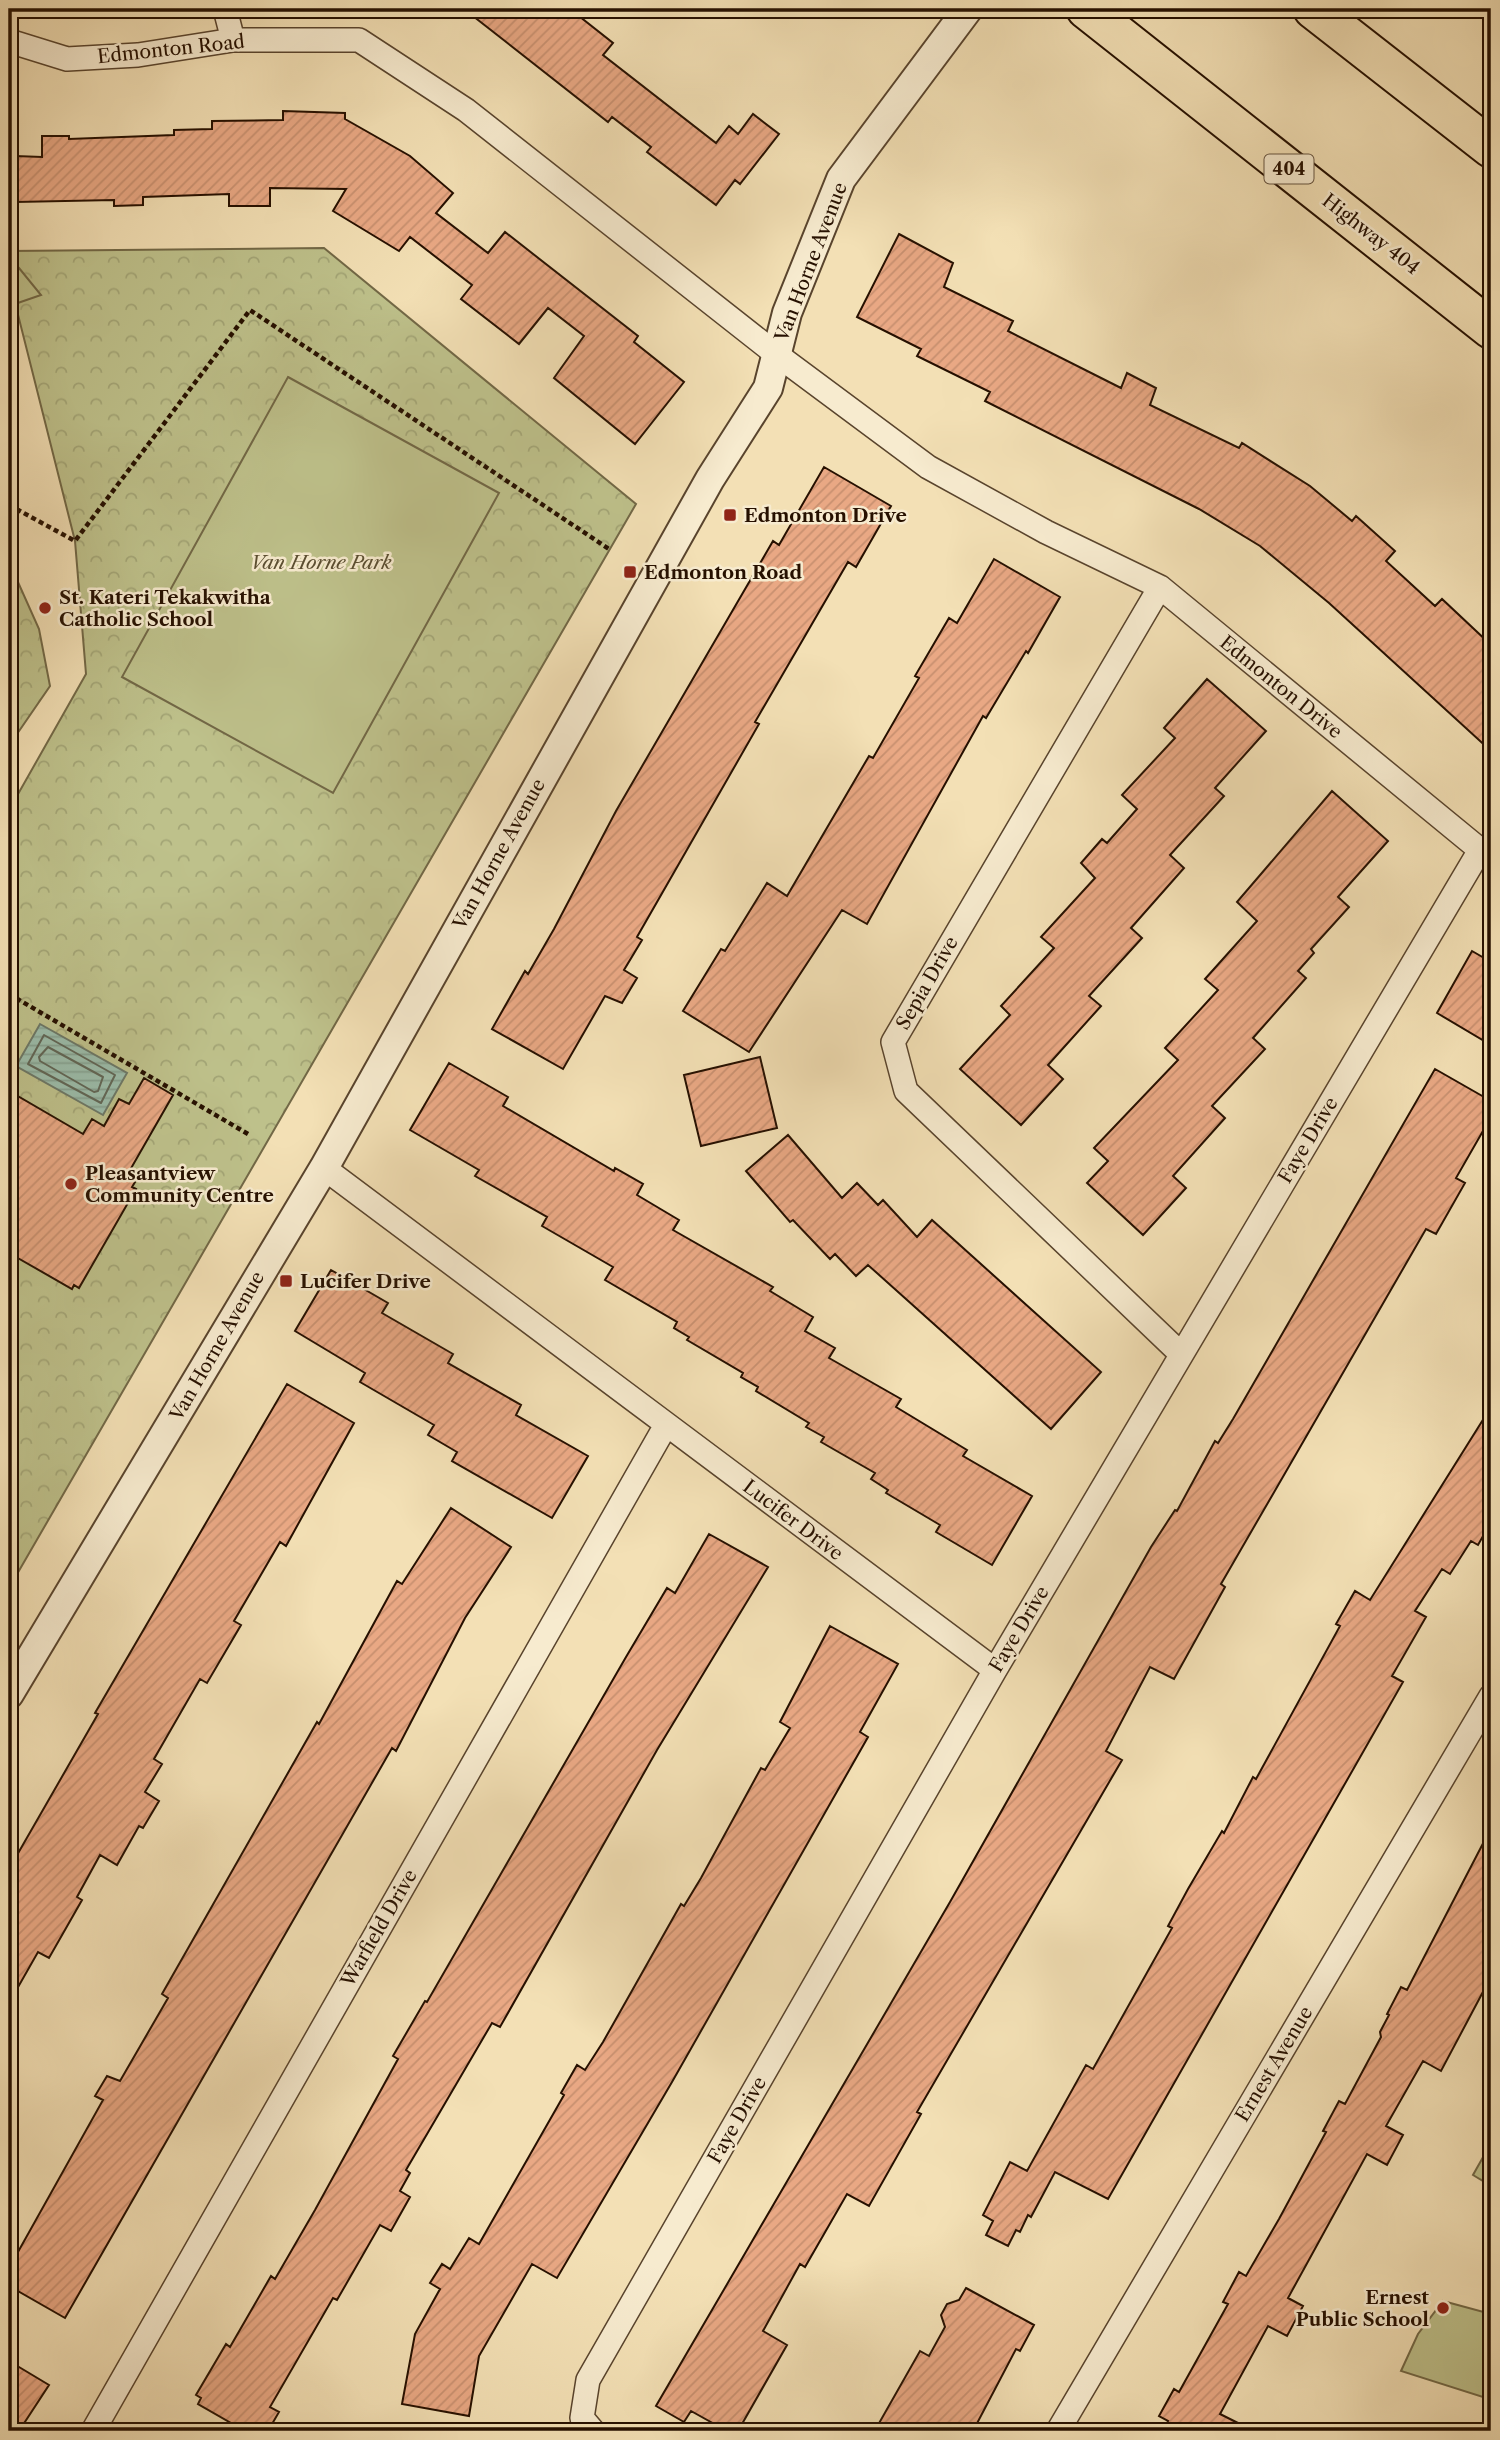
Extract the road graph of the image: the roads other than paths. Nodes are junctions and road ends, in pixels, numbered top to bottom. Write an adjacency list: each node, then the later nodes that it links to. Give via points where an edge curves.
1 (225, 9): 5 (street)
2 (968, 9): 9 (street, Van Horne Avenue, via 841,179 787,313)
3 (1086, 9): 8 (highway, Highway 404 / 404)
4 (1314, 9): 7 (highway)
5 (233, 40): 6 (street, Edmonton Road, via 138,55 67,59); 9 (street, Edmonton Road, via 359,40 466,110)
6 (9, 41)
7 (1491, 148)
8 (1491, 329)
9 (776, 354): 10 (street, Edmonton Drive, via 928,467 1046,532); 12 (street, Van Horne Avenue, via 768,388 710,479)
10 (1160, 587): 11 (street, Edmonton Drive); 13 (street, Sepia Drive, via 893,1042 906,1091)
11 (1485, 855): 13 (street, Faye Drive)
12 (324, 1168): 14 (street, Lucifer Drive); 16 (street, Van Horne Avenue)
13 (1181, 1354): 15 (street, Faye Drive)
14 (666, 1425): 15 (street, Lucifer Drive); 19 (street, Warfield Drive)
15 (995, 1670): 18 (street, Faye Drive, via 588,2380)
16 (9, 1694)
17 (1491, 1696): 20 (street, Ernest Avenue)
18 (588, 2424)
19 (93, 2431)
20 (1058, 2431)
21 (1351, 2431): 22 (lane)
22 (1357, 2431)

